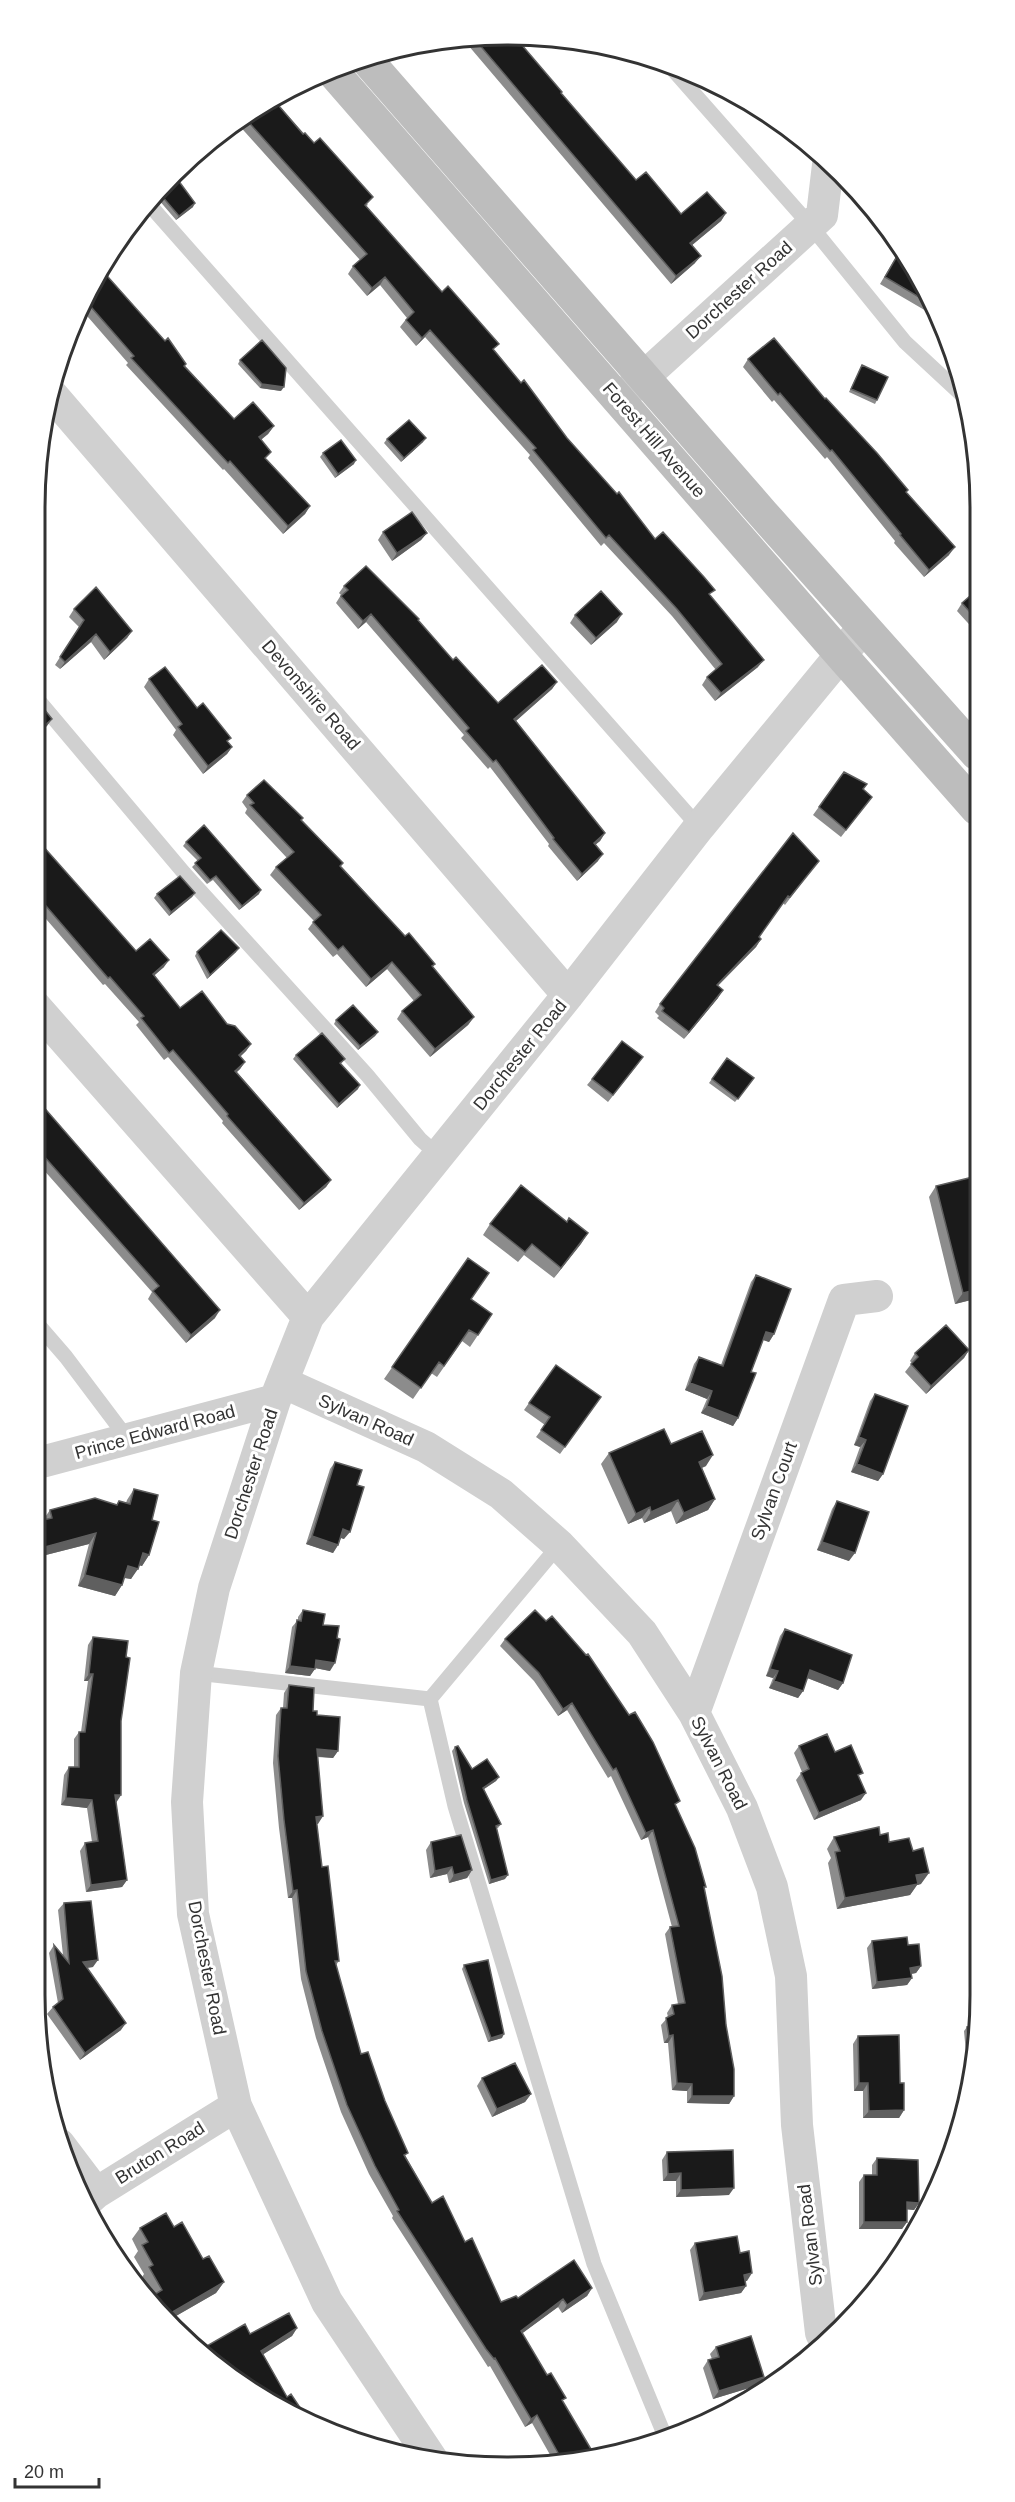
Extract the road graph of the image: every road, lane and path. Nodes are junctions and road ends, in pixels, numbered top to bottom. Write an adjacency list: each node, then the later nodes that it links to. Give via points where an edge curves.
1 (372, 66): 7 (main road, Forest Hill Avenue)
2 (338, 78): 9 (main road, Forest Hill Avenue)
3 (681, 79): 6 (lane)
4 (827, 173): 6 (street, Dorchester Road, via 822,215)
5 (154, 210): 16 (lane)
6 (810, 225): 7 (street, Dorchester Road); 8 (lane, via 905,342)
7 (644, 378): 9 (street, Dorchester Road); 11 (main road, Forest Hill Avenue)
8 (953, 386)
9 (619, 399): 12 (main road, Forest Hill Avenue)
10 (58, 402): 17 (street, Devonshire Road)
11 (863, 628): 12 (street, Dorchester Road); 14 (main road, Forest Hill Avenue)
12 (841, 655): 15 (main road, Forest Hill Avenue); 16 (street, Dorchester Road)
13 (45, 707): 19 (lane, via 184,873)
14 (970, 746)
15 (970, 801)
16 (699, 827): 17 (street, Dorchester Road)
17 (568, 995): 19 (street, Dorchester Road)
18 (45, 1018): 21 (street)
19 (438, 1155): 21 (street, Dorchester Road)
20 (877, 1296): 29 (street, Sylvan Court, via 844,1300)
21 (308, 1317): 23 (street, Dorchester Road)
22 (45, 1333): 24 (lane)
23 (278, 1391): 24 (street, Prince Edward Road); 26 (street, Sylvan Road, via 426,1447 501,1494); 27 (street, Dorchester Road, via 214,1588)
24 (127, 1438): 25 (street, Prince Edward Road)
25 (45, 1461)
26 (559, 1545): 28 (lane); 29 (street, Sylvan Road, via 642,1634)
27 (196, 1673): 28 (lane); 30 (street, Dorchester Road, via 187,1802 193,1914)
28 (430, 1699): 33 (lane, via 455,1806 594,2264)
29 (694, 1713): 32 (street, Sylvan Road, via 742,1808 772,1887 791,1976 796,2125)
30 (236, 2106): 31 (street, Bruton Road); 34 (street, Dorchester Road, via 327,2302)
31 (92, 2197)
32 (822, 2334)
33 (662, 2430)
34 (426, 2449)

